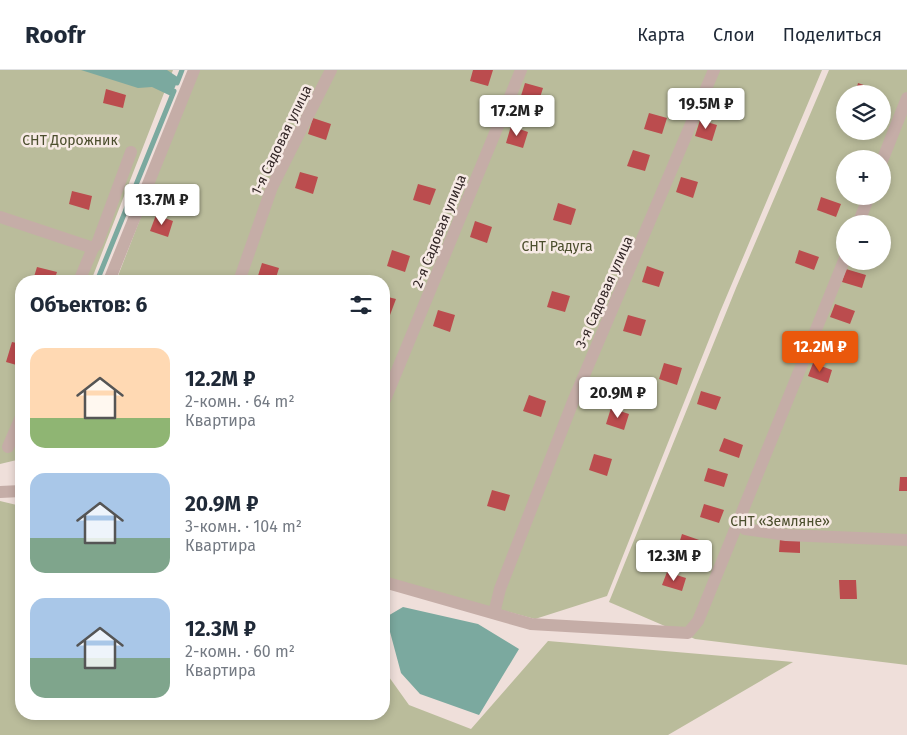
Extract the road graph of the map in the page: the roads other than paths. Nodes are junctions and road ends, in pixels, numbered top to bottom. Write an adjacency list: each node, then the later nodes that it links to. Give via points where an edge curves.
1 (194, 70): 12 (street)
2 (331, 70): 13 (street, 1-я Садовая улица, via 272,187)
3 (521, 70): 14 (street, 2-я Садовая улица)
4 (714, 70): 22 (street, 3-я Садовая улица, via 574,399 500,589)
5 (907, 98): 6 (street)
6 (887, 150)
7 (131, 152): 9 (street)
8 (0, 217): 9 (street)
9 (93, 248): 11 (street)
10 (840, 270): 19 (street)
11 (82, 275)
12 (111, 275)
13 (241, 275)
14 (390, 387)
15 (15, 431): 16 (street)
16 (8, 447)
17 (15, 491): 18 (street)
18 (0, 492)
19 (740, 517): 20 (street, via 745,529 786,535); 22 (street, via 698,621 688,633 531,624)
20 (907, 540)
21 (390, 584): 22 (street)
22 (494, 613)

